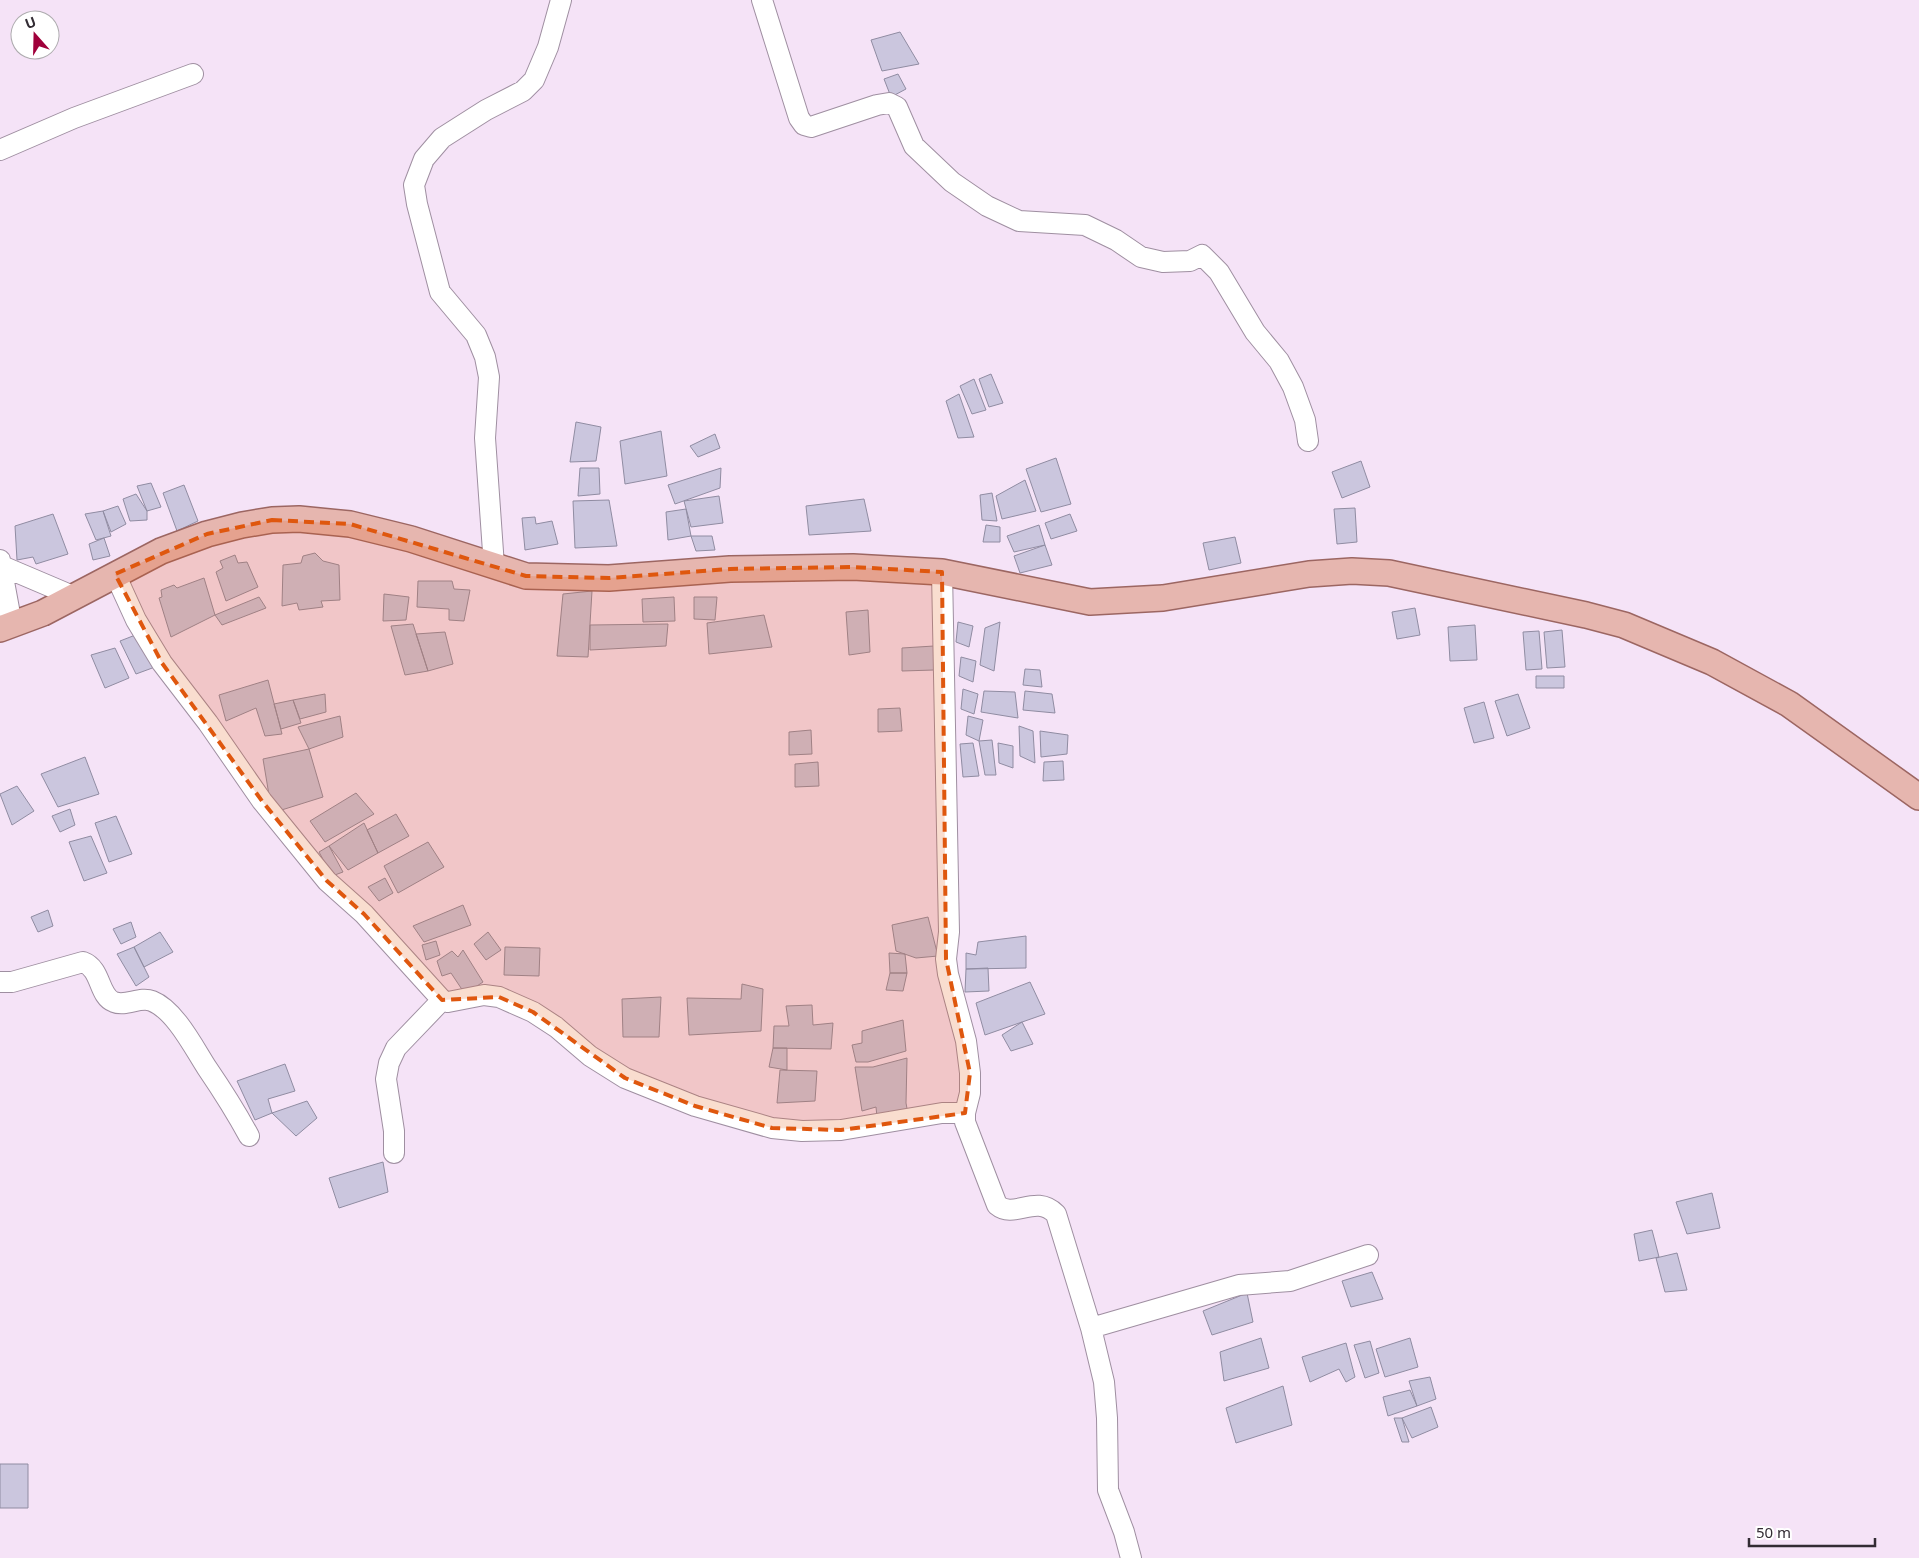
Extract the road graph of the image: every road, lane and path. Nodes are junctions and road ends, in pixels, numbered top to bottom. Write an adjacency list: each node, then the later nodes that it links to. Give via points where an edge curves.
1 (561, 0): 7 (street, via 548,47 534,80 523,91 442,138 424,159 414,186 440,292 476,335 487,367 484,438)
2 (762, 0): 5 (street, via 799,118 804,125 811,127 889,103 897,107 914,146 952,182 987,206 1019,221 1085,225 1141,257 1163,262 1190,261 1202,255 1219,272 1255,332 1279,361 1305,420)
3 (193, 74): 4 (street, via 74,118)
4 (0, 150)
5 (1308, 441)
6 (1, 563): 10 (street); 11 (street)
7 (494, 566): 8 (main road, via 526,576 591,579 749,568 853,567); 9 (main road, via 350,524 299,519 272,520 207,534)
8 (942, 572): 12 (main road, via 1090,602 1163,598 1352,570 1389,573 1586,615 1624,626 1712,662 1789,704); 15 (street, via 949,932 946,959 970,1072 970,1093)
9 (115, 574): 10 (main road); 14 (street, via 136,620 162,663 262,801 327,881 364,914)
10 (75, 597): 11 (main road)
11 (6, 627)
12 (1919, 797)
13 (0, 982): 16 (street, via 12,982 83,962 94,970 113,1002 146,1000 157,1004 179,1024)
14 (442, 1000): 15 (street, via 448,1002 484,995 499,997 533,1012 590,1056 625,1078 695,1106 772,1128 842,1130 942,1113); 17 (street, via 396,1048 389,1063 386,1079)
15 (965, 1113): 19 (street, via 965,1122 997,1205 1008,1210 1039,1204 1050,1207 1056,1214)
16 (249, 1136)
17 (394, 1154)
18 (1368, 1255): 19 (street, via 1290,1281 1239,1285)
19 (1091, 1328): 20 (street, via 1104,1382 1108,1490)
20 (1131, 1558)

